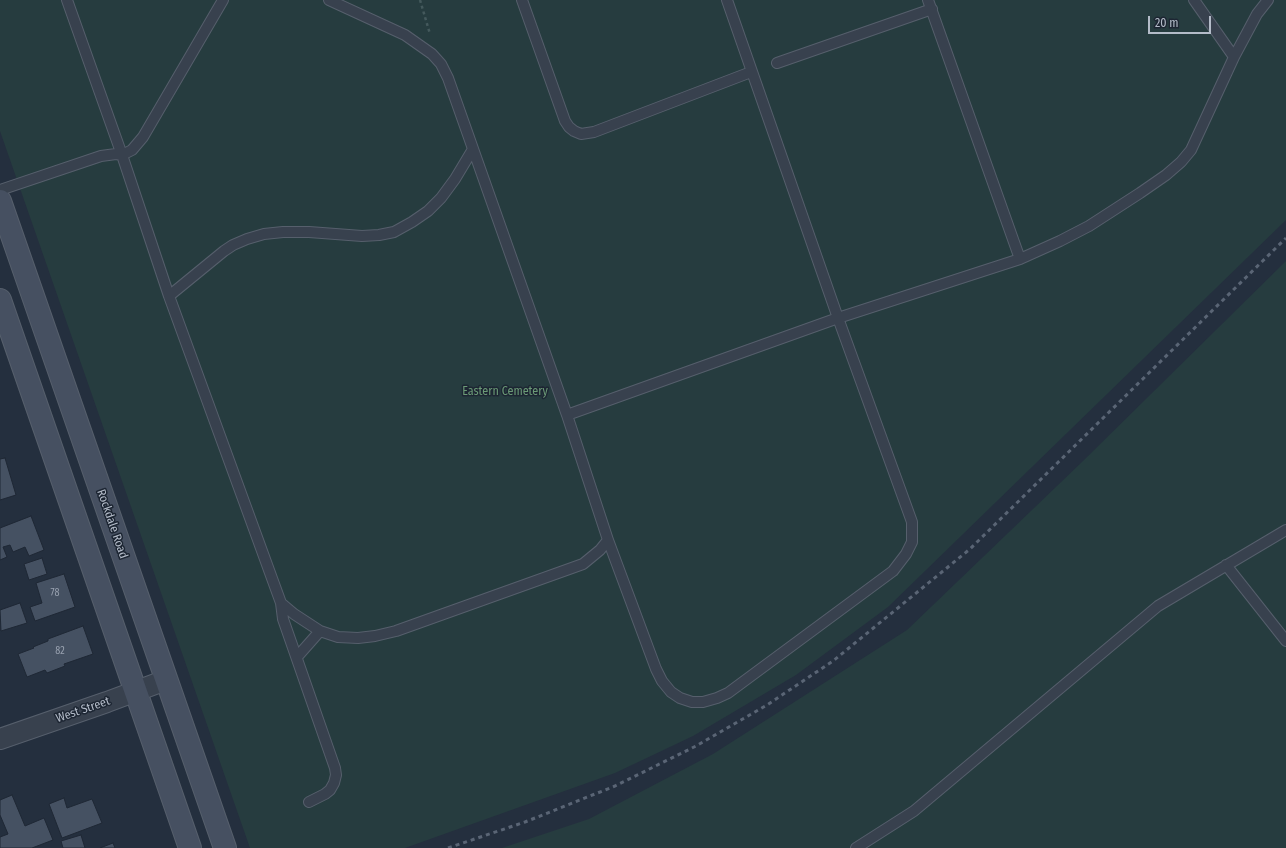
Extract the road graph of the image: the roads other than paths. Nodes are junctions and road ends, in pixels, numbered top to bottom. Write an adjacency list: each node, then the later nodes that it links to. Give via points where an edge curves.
1 (67, 0): 13 (lane)
2 (223, 0): 13 (lane, via 143,137 132,150)
3 (329, 0): 12 (lane, via 405,35 432,54 448,78)
4 (522, 0): 11 (lane, via 565,121 574,132 594,132)
5 (727, 0): 11 (lane)
6 (1194, 0): 9 (lane)
7 (1268, 0): 9 (lane, via 1256,14)
8 (930, 5): 10 (lane); 16 (lane)
9 (1234, 57): 16 (lane, via 1190,150 1181,162 1166,175 1089,226)
10 (777, 63)
11 (751, 72): 19 (lane)
12 (473, 149): 17 (lane, via 441,198 428,211 394,232 362,236 309,232 264,234 233,245); 20 (lane)
13 (122, 154): 14 (lane, via 101,156); 17 (lane)
14 (0, 190)
15 (0, 201): 28 (main road, Rockdale Road)
16 (1020, 259): 19 (lane)
17 (168, 296): 24 (lane)
18 (0, 300): 29 (main road)
19 (838, 318): 20 (lane); 22 (lane, via 912,522 912,542 893,571 728,693 703,702 692,702 671,692 662,681)
20 (567, 414): 22 (lane)
21 (1286, 530): 23 (lane)
22 (608, 540): 25 (lane, via 592,558 578,566 396,631 358,638 338,637)
23 (1226, 565): 26 (lane); 34 (lane, via 1158,606 914,811)
24 (281, 602): 25 (lane); 27 (lane, via 283,619)
25 (320, 631): 27 (lane)
26 (1286, 641)
27 (297, 657): 31 (lane, via 336,775 330,790)
28 (166, 680): 29 (street, West Street); 33 (main road, Rockdale Road)
29 (136, 691): 30 (street, West Street); 32 (main road)
30 (0, 739)
31 (309, 802)
32 (190, 848)
33 (226, 848)
34 (856, 848)

